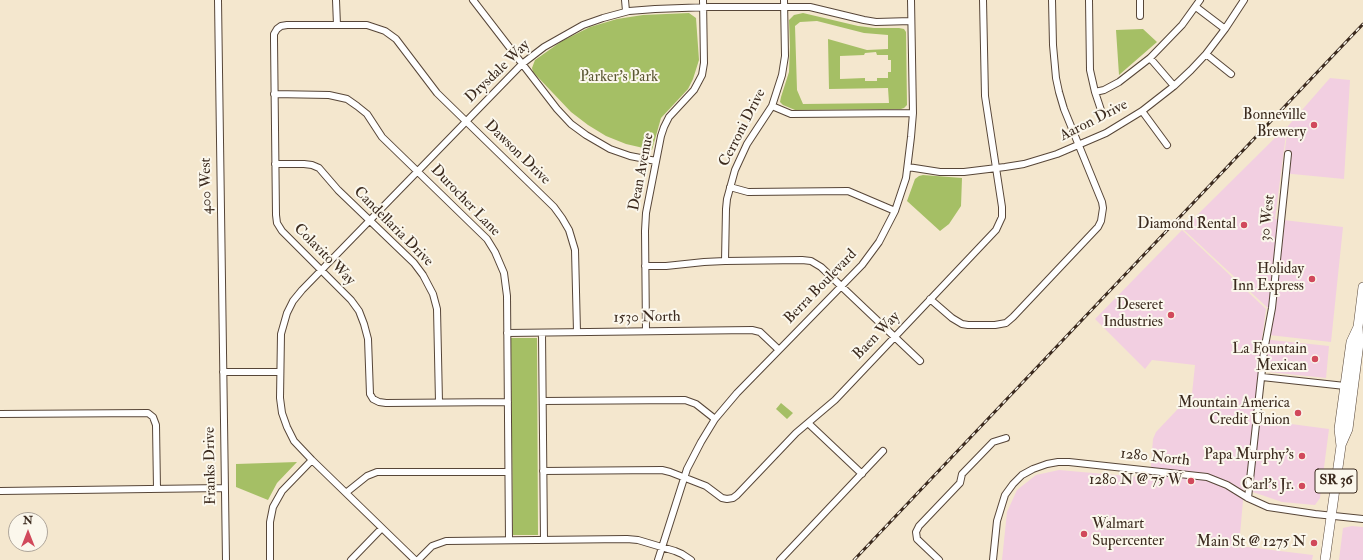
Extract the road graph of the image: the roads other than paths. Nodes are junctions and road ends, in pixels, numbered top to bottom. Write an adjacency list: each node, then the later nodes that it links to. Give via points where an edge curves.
1 (218, 0): 60 (street, 400 West)
2 (336, 0): 20 (street)
3 (473, 0): 25 (street)
4 (625, 0): 17 (street)
5 (703, 0): 16 (street, Dean Avenue)
6 (784, 0): 14 (street, Cerroni Drive)
7 (911, 0): 19 (street, Berra Boulevard)
8 (983, 0): 41 (street, Baen Way, via 985,96)
9 (1052, 0): 36 (street, via 1056,78)
10 (1088, 0): 28 (street, via 1089,60)
11 (1140, 0): 18 (street)
12 (1200, 0): 15 (street)
13 (1244, 0): 22 (street, Aaron Drive)
14 (784, 7): 16 (street, Drysdale Way); 19 (street, Drysdale Way, via 810,7 876,22); 30 (street, Cerroni Drive, via 784,65)
15 (1196, 7): 22 (street); 24 (street, via 1178,30)
16 (703, 8): 17 (street, Drysdale Way); 38 (street, Dean Avenue, via 702,75 691,95 666,123)
17 (626, 12): 25 (street, Drysdale Way, via 574,29)
18 (1140, 16)
19 (911, 21): 32 (street, Berra Boulevard)
20 (336, 25): 21 (street, Dawson Drive, via 287,25); 34 (street, Dawson Drive, via 367,25 391,34 437,93)
21 (277, 29): 29 (street, Colavito Way, via 274,34)
22 (1225, 29): 23 (street, Aaron Drive)
23 (1206, 54): 26 (street); 27 (street, Aaron Drive)
24 (1150, 58): 27 (street); 28 (street, via 1118,82)
25 (522, 64): 34 (street, Drysdale Way); 38 (street, via 557,109 586,136 621,154)
26 (1230, 74)
27 (1174, 86): 31 (street, Aaron Drive)
28 (1095, 92): 33 (street)
29 (274, 94): 39 (street, Colavito Way); 42 (street, Durocher Lane, via 329,95 352,102 367,114 382,137)
30 (772, 106): 32 (street, via 792,114); 43 (street, Cerroni Drive, via 739,158)
31 (1142, 111): 35 (street); 36 (street, Aaron Drive)
32 (913, 113): 40 (street, Berra Boulevard)
33 (1103, 116)
34 (466, 121): 42 (street, Drysdale Way); 54 (street, Dawson Drive, via 554,207 566,224 574,243 576,258)
35 (1167, 145)
36 (1078, 146): 41 (street, Aaron Drive, via 1040,159); 51 (street, via 1102,202 1103,216 1098,226 1014,316 1006,323 998,325 962,324)
37 (1288, 154): 62 (street, 30 West)
38 (656, 161): 47 (street, Dean Avenue, via 646,213)
39 (275, 164): 45 (street, Candellaria Drive, via 304,164 319,168); 48 (street, Colavito Way, via 277,223)
40 (908, 168): 41 (street, Aaron Drive, via 940,172); 44 (street, Berra Boulevard)
41 (996, 168): 51 (street, Baen Way, via 1002,207 999,226)
42 (418, 171): 45 (street, Drysdale Way); 56 (street, Durocher Lane, via 487,239 495,252 505,280)
43 (730, 187): 44 (street, via 748,192 848,191); 46 (street, Cerroni Drive, via 725,214)
44 (895, 211): 49 (street, Berra Boulevard, via 885,232 862,265)
45 (369, 220): 48 (street, Drysdale Way); 65 (street, Candellaria Drive, via 419,269 433,294 438,316)
46 (725, 261): 47 (street); 49 (street, via 807,260 821,267)
47 (645, 266): 55 (street, Dean Avenue)
48 (321, 270): 61 (street, Drysdale Way, via 297,296 287,313 281,334); 65 (street, Colavito Way, via 359,311 369,346 369,388 374,399 386,403)
49 (841, 286): 57 (street); 58 (street, Berra Boulevard)
50 (1363, 286): 52 (highway, SR 36)
51 (930, 299): 57 (street, Baen Way)
52 (1358, 327): 63 (highway, SR 36, via 1351,342); 71 (highway, SR 36, via 1359,343 1348,429)
53 (542, 332): 54 (street, 1530 North); 56 (street, 1530 North); 64 (street)
54 (577, 332): 55 (street, 1530 North)
55 (646, 332): 58 (street, 1530 North, via 752,330 760,332)
56 (508, 333): 66 (street, Durocher Lane)
57 (894, 337): 59 (street); 69 (street, Baen Way, via 835,400)
58 (779, 350): 68 (street, Berra Boulevard)
59 (920, 361)
60 (223, 372): 61 (street); 78 (street, Franks Drive)
61 (280, 372): 73 (street, Drysdale Way, via 284,420 294,441)
62 (1262, 377): 63 (street); 82 (street, 30 West)
63 (1345, 386): 71 (highway, SR 36, via 1339,429)
64 (543, 401): 68 (street, via 685,400 696,404); 74 (street)
65 (438, 402): 66 (street)
66 (508, 402): 75 (street, Durocher Lane)
67 (0, 414): 79 (street, via 148,413 156,422 157,430)
68 (715, 419): 77 (street, Berra Boulevard)
69 (808, 423): 76 (street); 77 (street, Baen Way, via 733,498 718,496 706,486)
70 (1006, 438): 97 (street, via 993,442 962,474 960,483 919,526 916,532 917,539)
71 (1341, 446): 83 (highway, SR 36)
72 (883, 451): 76 (street)
73 (312, 460): 81 (street, Drysdale Way); 90 (street, via 282,491 273,508 270,522)
74 (543, 471): 77 (street, via 653,470); 87 (street)
75 (508, 472): 81 (street, via 376,472); 86 (street, Durocher Lane)
76 (862, 474): 96 (street)
77 (683, 477): 88 (street, Berra Boulevard)
78 (224, 488): 79 (street); 89 (street, Franks Drive)
79 (157, 489): 80 (street)
80 (0, 491)
81 (347, 492): 85 (street, Drysdale Way)
82 (1248, 498): 83 (street, 1280 North, via 1268,507); 98 (street, 1280 North, via 1207,477 1069,462 1047,464 1022,475 1005,495 997,521)
83 (1332, 516): 84 (street, 1280 North); 99 (highway, SR 36)
84 (1363, 519)
85 (382, 528): 91 (street); 92 (street, Drysdale Way)
86 (509, 540): 87 (street); 93 (street, via 441,542 432,546)
87 (544, 540): 88 (street, via 627,539)
88 (661, 547): 94 (street, Berra Boulevard); 95 (street)
89 (226, 560)
90 (270, 560)
91 (351, 560)
92 (415, 560)
93 (418, 560)
94 (658, 560)
95 (691, 560)
96 (780, 560)
97 (939, 560)
98 (993, 560)
99 (1325, 560)

